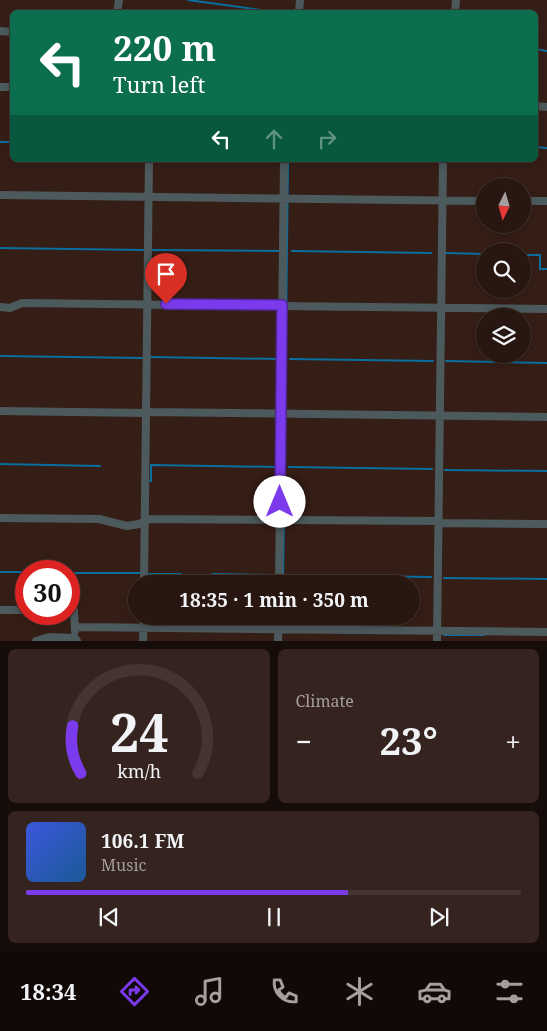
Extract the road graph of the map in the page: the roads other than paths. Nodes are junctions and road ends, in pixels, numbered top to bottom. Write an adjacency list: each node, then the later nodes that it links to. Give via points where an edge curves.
1 (148, 162): 5 (street)
2 (284, 162): 6 (street)
3 (443, 162): 7 (street)
4 (0, 195): 5 (street)
5 (148, 197): 6 (street); 11 (street)
6 (286, 198): 7 (street); 12 (street)
7 (443, 200): 8 (street); 14 (street)
8 (476, 201)
9 (531, 201): 10 (street)
10 (547, 201)
11 (146, 304): 12 (street); 13 (street, via 22,303 10,308); 17 (street)
12 (285, 305): 14 (street); 18 (street)
13 (0, 307)
14 (440, 307): 15 (street); 19 (street)
15 (547, 309)
16 (0, 411): 17 (street)
17 (146, 412): 18 (street); 22 (street)
18 (283, 414): 19 (street); 23 (street)
19 (439, 416): 20 (street); 24 (street)
20 (547, 417)
21 (0, 518): 22 (street, via 99,519 127,526)
22 (145, 520): 23 (street); 26 (street)
23 (283, 520): 24 (street); 27 (street)
24 (438, 522): 25 (street); 34 (street)
25 (547, 524)
26 (144, 575)
27 (280, 575)
28 (0, 610): 29 (street)
29 (15, 610)
30 (280, 625): 33 (street)
31 (75, 627): 32 (street); 36 (street)
32 (143, 627): 33 (street); 38 (street)
33 (281, 629): 34 (street); 39 (street)
34 (437, 631): 35 (street); 40 (street)
35 (547, 632)
36 (76, 639): 37 (street, via 49,637)
37 (36, 641)
38 (143, 641)
39 (278, 641)
40 (437, 641)

